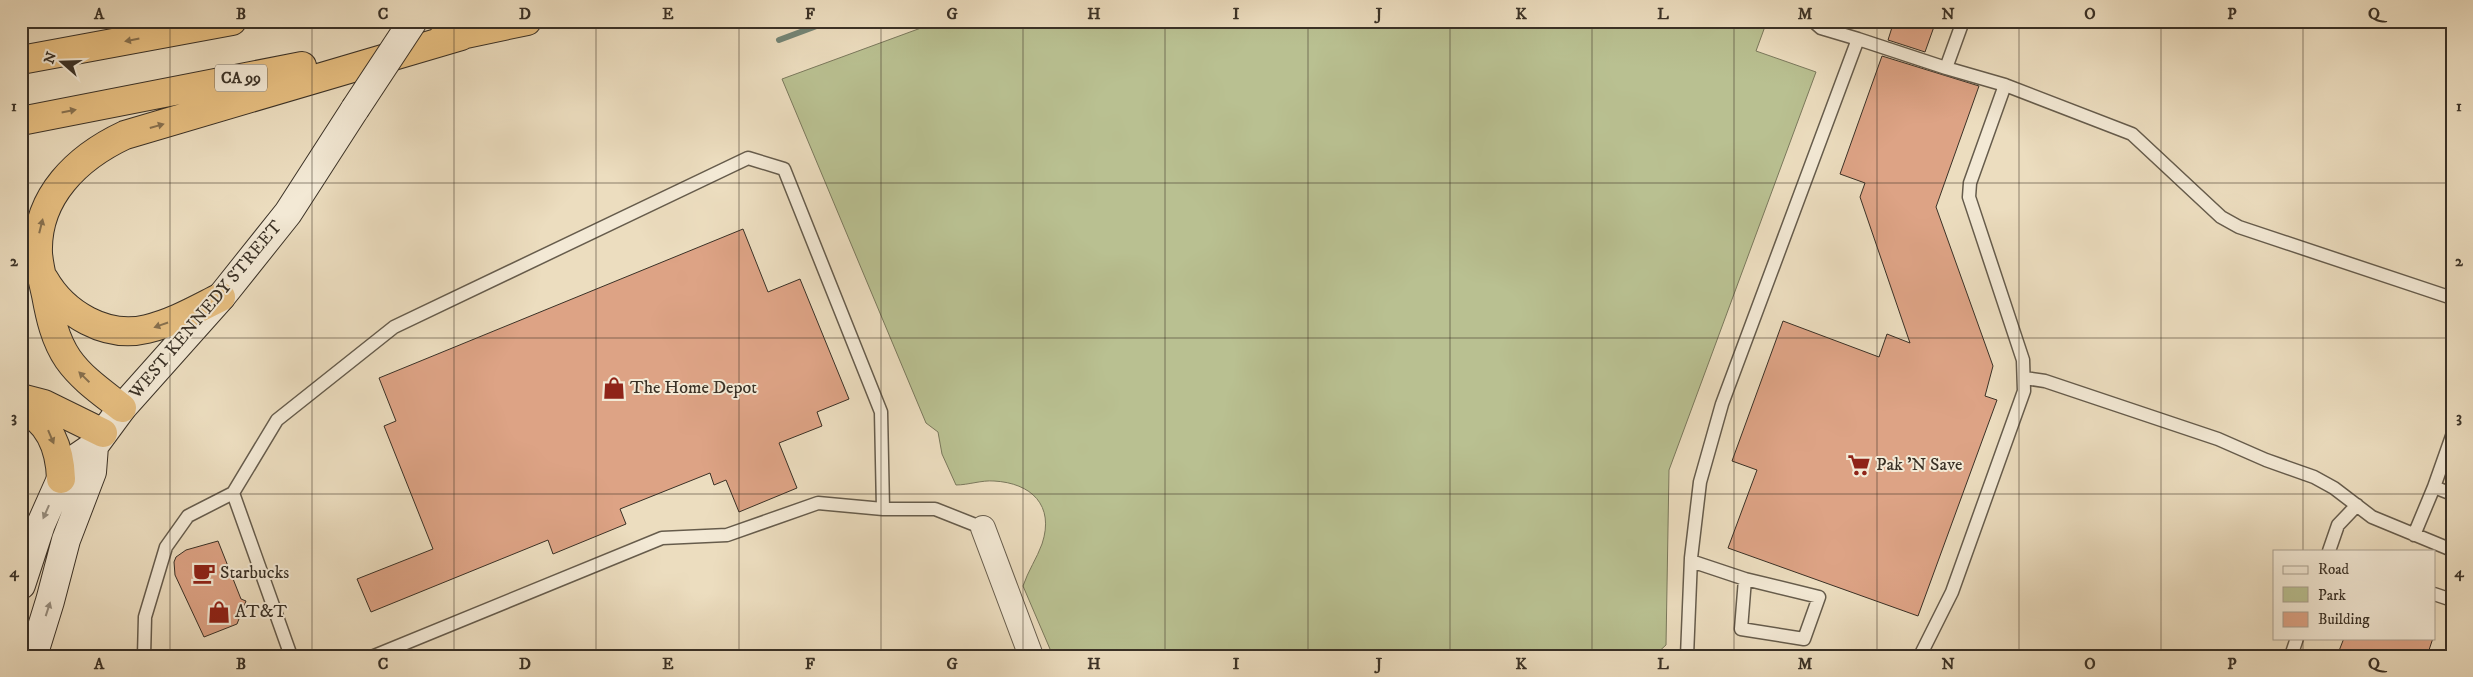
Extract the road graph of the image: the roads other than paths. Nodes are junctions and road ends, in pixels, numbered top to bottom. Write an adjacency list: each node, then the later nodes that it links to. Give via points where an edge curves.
1 (232, 21): 8 (highway, one-way to 8)
2 (414, 21): 13 (main road, WEST KENNEDY STREET, bridge, via 288,213)
3 (527, 21): 6 (highway, CA 99)
4 (1813, 21): 7 (lane, via 1821,28)
5 (1963, 21): 9 (lane)
6 (461, 36): 11 (highway, CA 99, one-way to 6); 12 (highway, one-way to 6, via 38,254 39,231 47,206 59,183 99,147 125,135)
7 (1858, 40): 9 (lane); 31 (lane, via 1722,404 1700,482)
8 (21, 60)
9 (1946, 68): 10 (lane)
10 (2005, 85): 14 (lane, via 2132,134 2221,217 2239,227); 15 (lane, via 1970,183 1969,196 2023,360)
11 (21, 121)
12 (42, 274): 13 (highway, one-way to 12, via 167,323 145,330 123,330 101,327 79,317 52,293); 18 (highway, one-way to 12, via 84,377 68,359 50,318)
13 (221, 297): 18 (main road, WEST KENNEDY STREET)
14 (2452, 298)
15 (2025, 378): 25 (lane, via 2045,381 2218,439 2314,478); 43 (lane, via 2024,391 1952,592)
16 (21, 398): 20 (highway, via 44,404)
17 (21, 408): 21 (highway, one-way to 21, via 33,413 47,427 60,459)
18 (122, 408): 20 (main road, WEST KENNEDY STREET)
19 (2452, 436): 22 (lane)
20 (99, 439): 21 (main road, WEST KENNEDY STREET, via 72,461); 37 (main road, one-way to 20, via 66,540 92,472)
21 (60, 479): 33 (main road, WEST KENNEDY STREET, one-way to 33)
22 (2434, 487): 24 (lane); 28 (lane)
23 (233, 493): 26 (lane, via 277,420 394,327 748,158 784,169 881,412); 38 (lane, via 188,516 166,547 145,617); 39 (lane)
24 (2452, 494)
25 (2357, 505): 28 (lane, via 2372,517); 29 (lane, via 2338,525)
26 (883, 509): 27 (lane, via 935,509); 40 (lane, via 818,503 726,534 662,538)
27 (983, 528): 41 (street)
28 (2414, 535): 30 (lane)
29 (2329, 550)
30 (2452, 550)
31 (1691, 561): 32 (lane); 42 (lane)
32 (1745, 579): 32 (lane, via 1741,629 1804,639 1820,596)
33 (21, 585)
34 (2436, 595): 35 (lane)
35 (2452, 600)
36 (2297, 640): 44 (lane)
37 (32, 656)
38 (144, 656)
39 (291, 656)
40 (374, 656)
41 (1031, 656)
42 (1687, 656)
43 (1920, 656)
44 (2291, 656)

